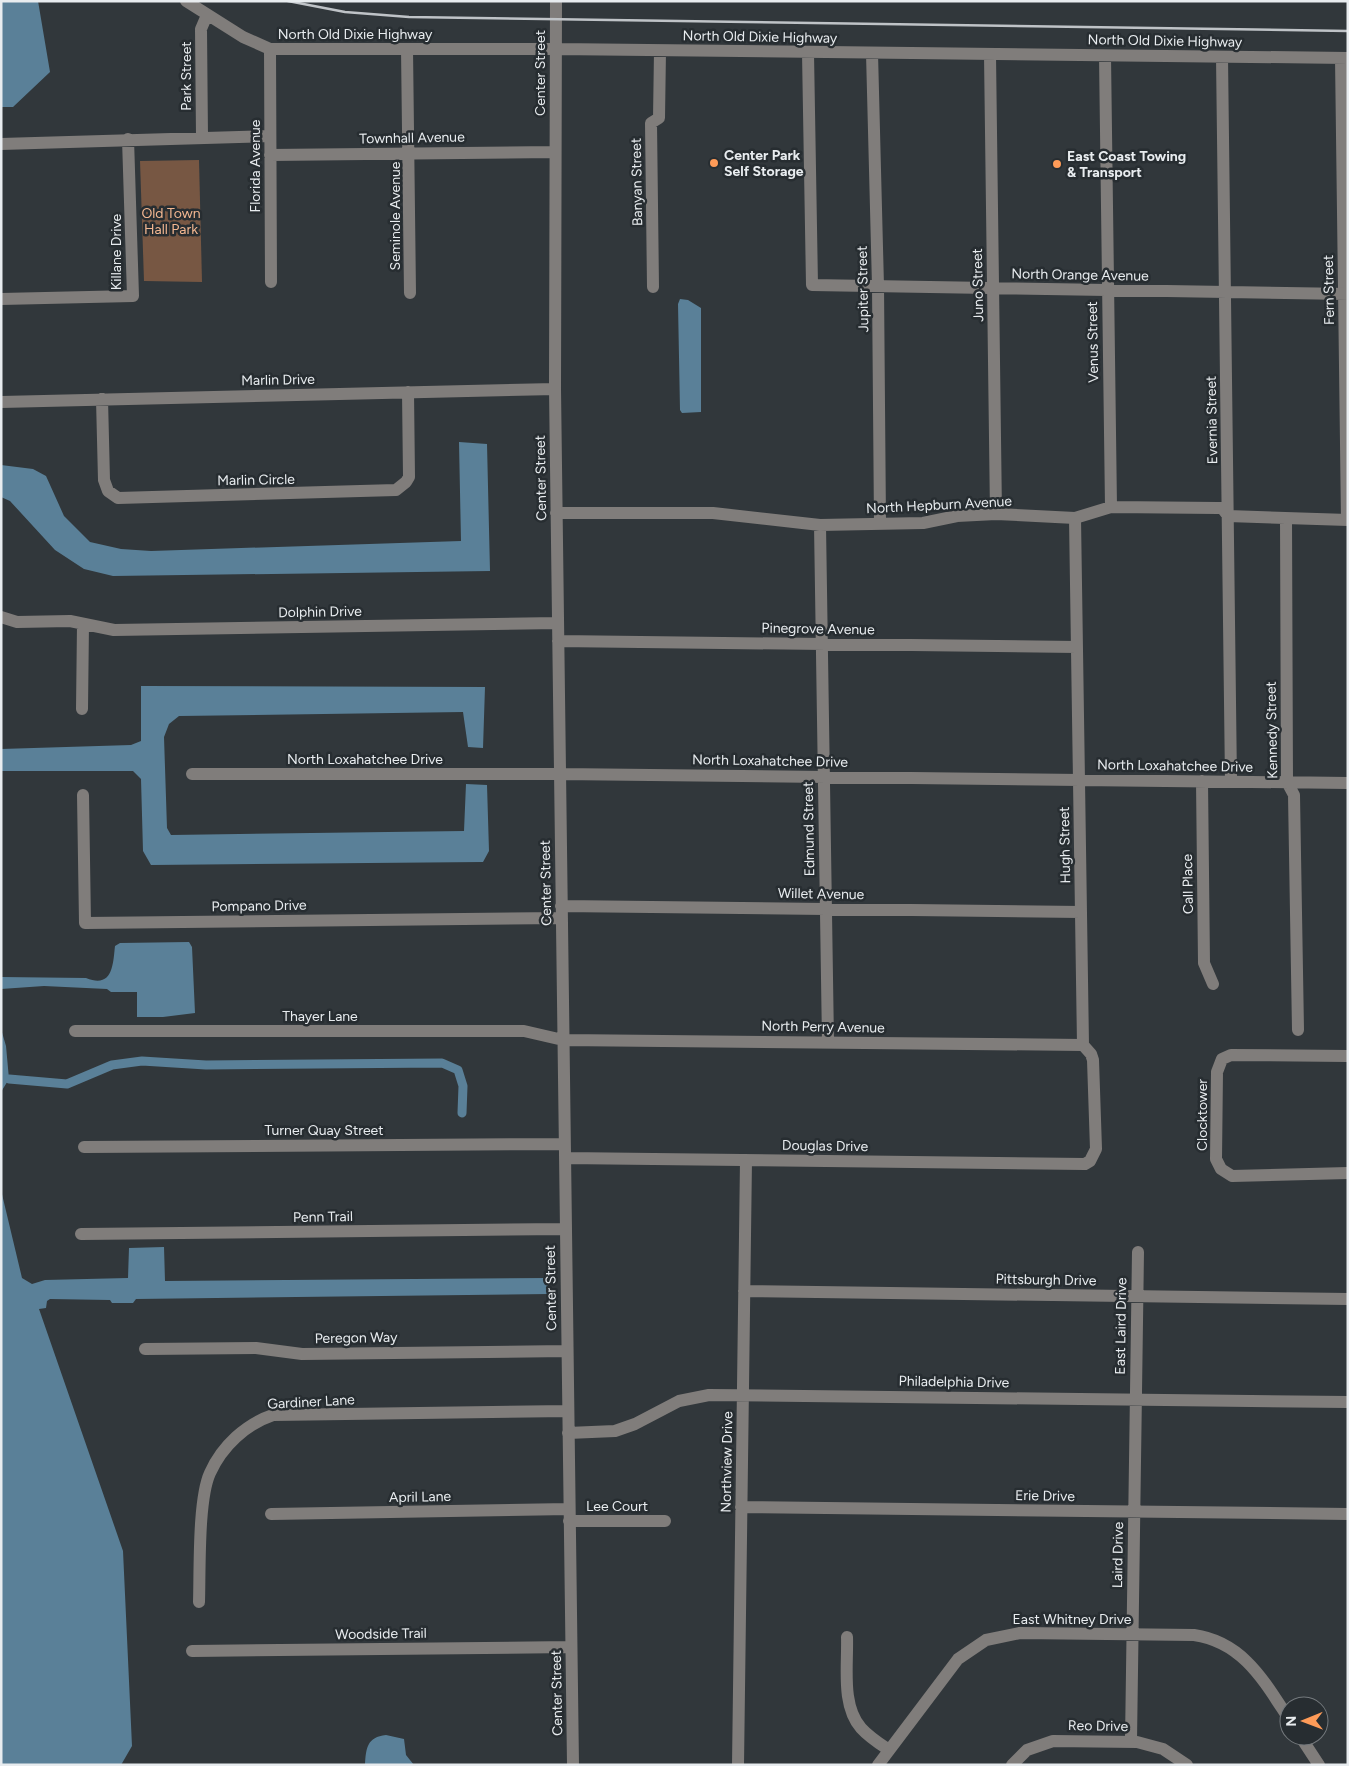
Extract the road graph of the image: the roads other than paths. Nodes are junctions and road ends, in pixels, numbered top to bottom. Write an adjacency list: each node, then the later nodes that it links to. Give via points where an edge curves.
1 (186, 1): 3 (street, North Old Dixie Highway)
2 (556, 1): 6 (street, Center Street)
3 (207, 15): 4 (street, North Old Dixie Highway); 15 (street, Park Street, via 201,29)
4 (270, 49): 5 (street, North Old Dixie Highway); 14 (street, Florida Avenue)
5 (408, 49): 6 (street, North Old Dixie Highway); 18 (street, Seminole Avenue)
6 (556, 49): 7 (street, North Old Dixie Highway); 19 (street, Center Street)
7 (660, 51): 8 (street, North Old Dixie Highway); 23 (street, Banyan Street, via 658,118 651,123)
8 (808, 53): 9 (street, North Old Dixie Highway); 22 (street, North Orange Avenue, via 812,285)
9 (872, 53): 10 (street, North Old Dixie Highway); 22 (street, Jupiter Street)
10 (990, 55): 11 (street, North Old Dixie Highway); 24 (street, Juno Street)
11 (1105, 56): 12 (street, North Old Dixie Highway); 25 (street, Venus Street)
12 (1222, 57): 13 (street, North Old Dixie Highway); 26 (street, Evernia Street)
13 (1344, 58): 28 (street, Fern Street)
14 (269, 136): 15 (street); 20 (street, Florida Avenue)
15 (202, 137): 16 (street)
16 (128, 139): 17 (street); 29 (street, Killane Drive, via 133,296)
17 (1, 144)
18 (409, 152): 19 (street, Townhall Avenue); 20 (street, Townhall Avenue); 27 (street, Seminole Avenue)
19 (555, 152): 30 (street, Center Street)
20 (270, 155): 21 (street, Florida Avenue)
21 (271, 282)
22 (878, 286): 24 (street, North Orange Avenue); 41 (street, Jupiter Street)
23 (653, 287)
24 (993, 288): 25 (street, North Orange Avenue); 36 (street, Juno Street)
25 (1108, 290): 26 (street, North Orange Avenue); 34 (street, Venus Street)
26 (1225, 292): 28 (street, North Orange Avenue); 37 (street, Evernia Street)
27 (410, 293)
28 (1346, 294): 40 (street, Fern Street)
29 (1, 299)
30 (555, 388): 31 (street, Marlin Drive); 35 (street, Center Street)
31 (408, 392): 32 (street, Marlin Drive); 32 (street, Marlin Circle, via 409,477 396,490 118,498 108,491 104,480)
32 (102, 399): 33 (street, Marlin Drive)
33 (1, 402)
34 (1111, 507): 37 (street, North Hepburn Avenue, via 1222,508); 38 (street, North Hepburn Avenue)
35 (556, 513): 42 (street, North Hepburn Avenue, via 713,512); 44 (street, Center Street)
36 (996, 514): 38 (street, North Hepburn Avenue); 41 (street, North Hepburn Avenue, via 957,516 923,523)
37 (1228, 516): 39 (street, North Hepburn Avenue); 55 (street, Evernia Street)
38 (1075, 518): 48 (street, Hugh Street)
39 (1286, 519): 40 (street, North Hepburn Avenue); 56 (street, Kennedy Street)
40 (1347, 520)
41 (880, 523): 42 (street, North Hepburn Avenue)
42 (820, 525): 47 (street, Edmund Street)
43 (1, 617): 45 (street, Dolphin Drive, via 17,622 70,621)
44 (558, 623): 45 (street, Dolphin Drive, via 114,630); 46 (street, Center Street)
45 (83, 624): 49 (street)
46 (558, 641): 47 (street, Pinegrove Avenue); 51 (street, Center Street)
47 (821, 644): 48 (street, Pinegrove Avenue); 52 (street, Edmund Street)
48 (1077, 647): 53 (street, Hugh Street)
49 (82, 709)
50 (192, 774): 51 (street, North Loxahatchee Drive)
51 (560, 774): 52 (street, North Loxahatchee Drive); 60 (street, Center Street)
52 (823, 777): 53 (street, North Loxahatchee Drive); 59 (street, Edmund Street)
53 (1079, 780): 54 (street, North Loxahatchee Drive); 61 (street, Hugh Street)
54 (1202, 782): 55 (street, North Loxahatchee Drive); 62 (street, Call Place, via 1204,964)
55 (1231, 782): 56 (street, North Loxahatchee Drive)
56 (1287, 782): 57 (street, North Loxahatchee Drive); 63 (street, Kennedy Street, via 1294,796)
57 (1348, 783)
58 (83, 795): 60 (street, Pompano Drive, via 85,923)
59 (825, 909): 60 (street, Willet Avenue); 61 (street, Willet Avenue); 66 (street, Edmund Street)
60 (562, 912): 65 (street, Center Street)
61 (1081, 912): 67 (street, Hugh Street)
62 (1213, 984)
63 (1298, 1030)
64 (75, 1031): 65 (street, Thayer Lane, via 524,1031)
65 (563, 1040): 66 (street, North Perry Avenue); 69 (street, Center Street)
66 (828, 1042): 67 (street, North Perry Avenue)
67 (1083, 1045): 73 (street, Hugh Street, via 1093,1060 1096,1149)
68 (1348, 1056): 74 (street, Clocktower, via 1231,1055 1222,1059 1217,1072 1216,1159 1221,1169 1232,1176)
69 (564, 1144): 70 (street, Turner Quay Street); 71 (street, Center Street)
70 (84, 1147)
71 (565, 1158): 72 (street, Douglas Drive); 75 (street, Center Street)
72 (746, 1160): 73 (street, Douglas Drive); 78 (street, Northview Drive)
73 (1085, 1164)
74 (1348, 1173)
75 (566, 1229): 76 (street, Penn Trail); 82 (street, Center Street)
76 (81, 1234)
77 (1138, 1252): 79 (street, East Laird Drive)
78 (744, 1292): 79 (street, Pittsburgh Drive); 83 (street, Northview Drive)
79 (1137, 1296): 80 (street, Pittsburgh Drive); 84 (street, East Laird Drive)
80 (1348, 1299)
81 (146, 1349): 82 (street, Peregon Way, via 256,1348 302,1354)
82 (567, 1351): 86 (street, Center Street)
83 (743, 1395): 84 (street, Philadelphia Drive); 87 (street, Philadelphia Drive, via 698,1396 615,1431); 88 (street, Northview Drive)
84 (1135, 1400): 85 (street, Philadelphia Drive); 89 (street, Laird Drive)
85 (1348, 1402)
86 (568, 1411): 87 (street, Center Street); 94 (street, Gardiner Lane, via 273,1415 256,1421 233,1440 208,1479)
87 (568, 1433): 92 (street, Center Street)
88 (741, 1507): 89 (street, Erie Drive); 104 (street, Northview Drive)
89 (1134, 1511): 91 (street, Erie Drive); 95 (street, Laird Drive)
90 (271, 1514): 92 (street, April Lane)
91 (1348, 1514)
92 (569, 1515): 93 (street, Lee Court); 97 (street, Center Street)
93 (665, 1521)
94 (198, 1602)
95 (1132, 1634): 99 (street, East Whitney Drive, via 1194,1635 1226,1645 1253,1666); 100 (street, Laird Drive); 102 (street, East Whitney Drive, via 1020,1633 986,1640 951,1666)
96 (847, 1637): 102 (street, via 851,1711 861,1728)
97 (571, 1647): 98 (street, Woodside Trail); 103 (street, Center Street)
98 (192, 1651)
99 (1279, 1704)
100 (1131, 1742): 106 (street, Reo Drive, via 1046,1742 1027,1750); 107 (street, Reo Drive, via 1163,1749)
101 (1307, 1746): 108 (street)
102 (889, 1750): 105 (street, East Whitney Drive)
103 (572, 1765)
104 (738, 1765)
105 (878, 1765)
106 (1012, 1765)
107 (1187, 1765)
108 (1319, 1765)

